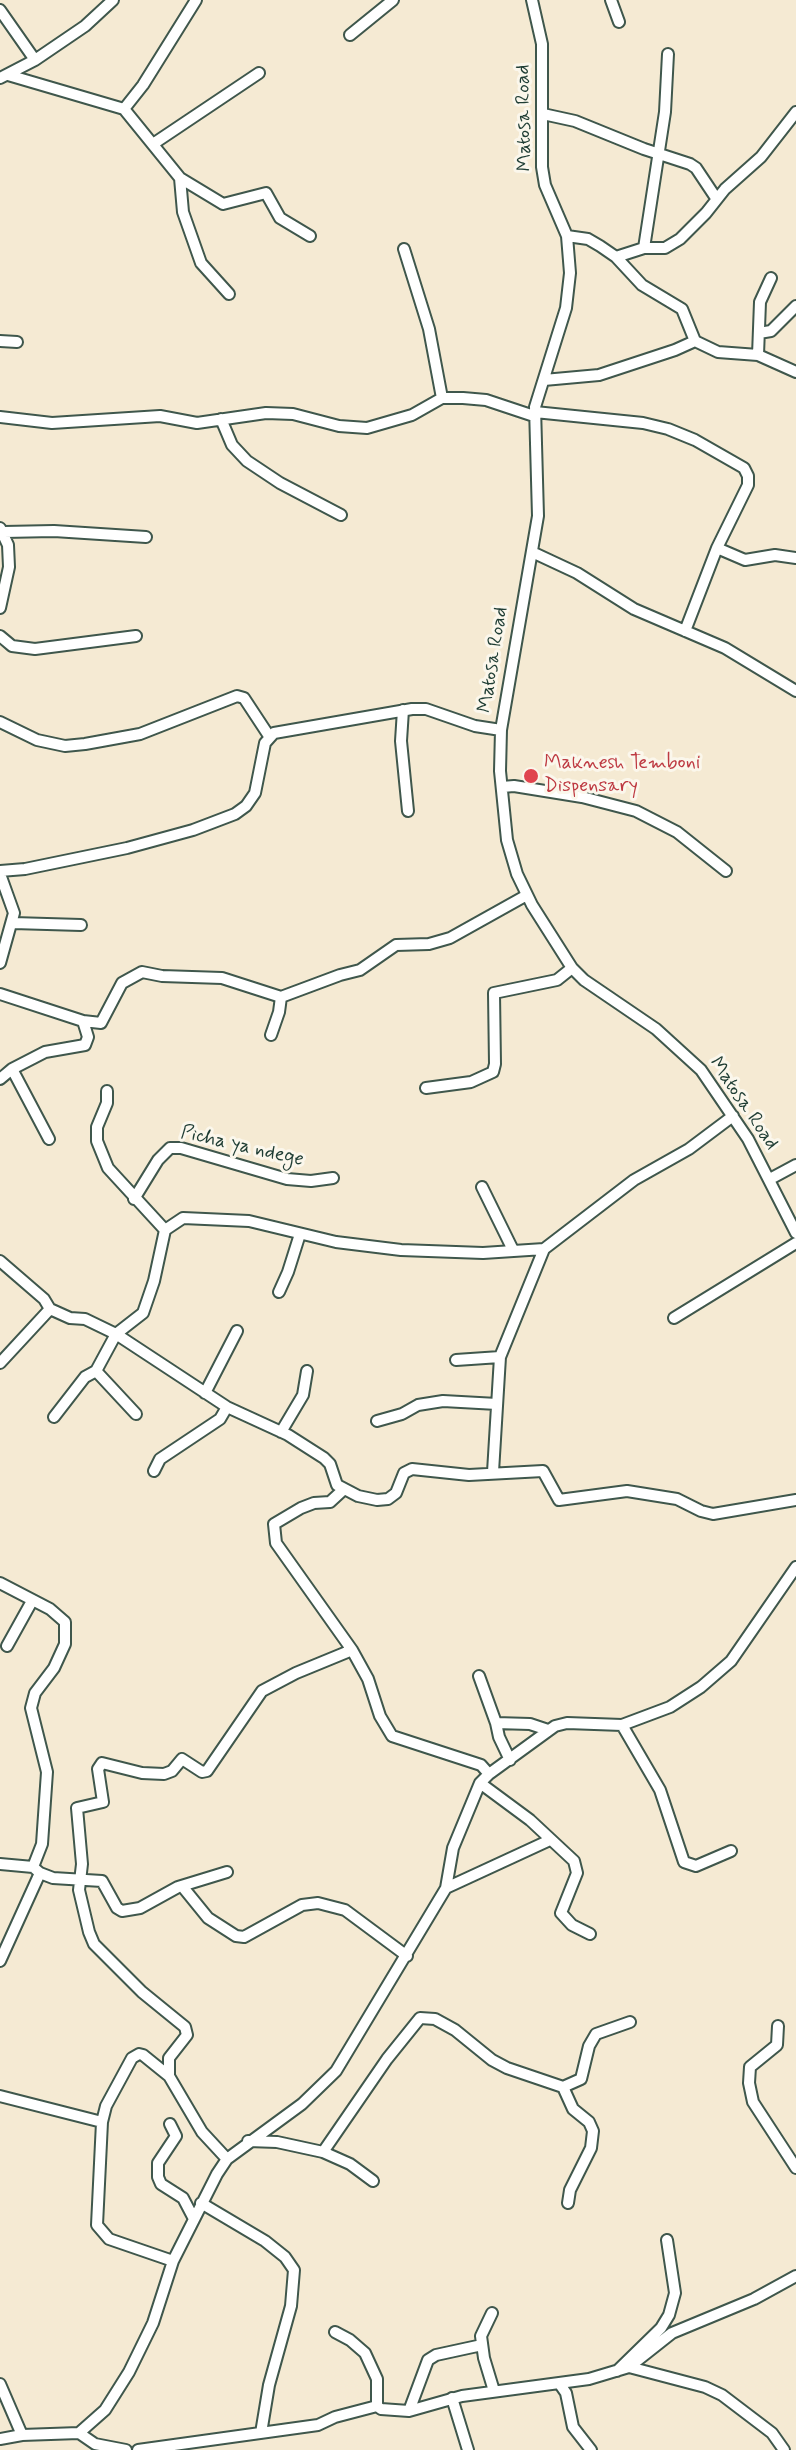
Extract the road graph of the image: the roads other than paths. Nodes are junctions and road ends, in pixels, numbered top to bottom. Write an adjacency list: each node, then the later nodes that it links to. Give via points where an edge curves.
1 (113, 0): 10 (street, via 85,26)
2 (196, 0): 13 (street)
3 (393, 0): 8 (street)
4 (532, 0): 15 (street, Matosa Road, via 542,44)
5 (611, 0): 7 (street)
6 (0, 10): 10 (street)
7 (619, 22)
8 (350, 35)
9 (668, 54): 17 (street, via 669,76)
10 (36, 60): 12 (street)
11 (259, 73): 16 (street)
12 (4, 76): 13 (street)
13 (124, 109): 16 (street)
14 (796, 112): 19 (street, via 761,157)
15 (543, 114): 17 (street, via 575,121); 21 (street, Matosa Road, via 541,155 545,185)
16 (153, 144): 18 (street)
17 (658, 154): 19 (street, via 696,168); 22 (street)
18 (180, 178): 20 (street, via 223,204 266,193 280,218); 26 (street, via 183,212 201,263)
19 (716, 198): 22 (street, via 706,213 670,246)
20 (310, 236)
21 (567, 236): 24 (street, via 588,239); 34 (street, Matosa Road, via 570,273 566,308)
22 (644, 248): 24 (street)
23 (404, 249): 35 (street, via 429,329)
24 (616, 257): 30 (street, via 642,285 682,309)
25 (771, 278): 28 (street, via 760,303)
26 (229, 294)
27 (796, 306): 28 (street, via 771,331)
28 (759, 333): 32 (street)
29 (0, 340): 31 (street)
30 (695, 341): 32 (street, via 718,352); 34 (street, via 599,375)
31 (17, 342)
32 (758, 355): 33 (street)
33 (796, 372)
34 (544, 380): 36 (street, Matosa Road)
35 (442, 398): 36 (street, via 486,400); 38 (street, via 404,418 367,428 339,426 293,414)
36 (534, 414): 42 (street, via 643,423 668,429 744,468 748,485); 43 (street, Matosa Road, via 539,490)
37 (0, 417): 38 (street, via 52,423 160,416 197,423)
38 (221, 419): 39 (street, via 232,445 247,461)
39 (341, 515)
40 (2, 530): 41 (street); 45 (street, via 9,567)
41 (146, 537)
42 (717, 548): 44 (street, via 745,560 775,555); 46 (street)
43 (532, 552): 46 (street, via 577,573 634,609); 52 (street, Matosa Road)
44 (796, 558)
45 (0, 608)
46 (685, 631): 49 (street, via 725,648)
47 (136, 636): 48 (street, via 35,649 12,646)
48 (0, 638)
49 (796, 691)
50 (403, 710): 52 (street, via 426,709 475,726); 53 (street); 55 (street, via 401,741)
51 (0, 722): 53 (street, via 37,740 65,746 85,744 140,734 237,696 244,698)
52 (501, 730): 54 (street, Matosa Road)
53 (269, 736): 57 (street, via 255,793 235,814 127,848)
54 (502, 787): 56 (street, via 582,797 636,811 677,832); 58 (street, Matosa Road, via 511,856)
55 (408, 811)
56 (726, 871)
57 (0, 873): 59 (street, via 11,900)
58 (527, 895): 62 (street, Matosa Road); 64 (street, via 450,938 429,944 396,945 360,970)
59 (13, 923): 60 (street); 61 (street)
60 (81, 925)
61 (0, 963)
62 (572, 968): 69 (street, via 557,980 494,993 493,1072 471,1082); 71 (street, Matosa Road, via 689,1057)
63 (0, 994): 65 (street)
64 (281, 997): 65 (street, via 222,978 142,972 122,983 103,1022); 66 (street)
65 (83, 1021): 67 (street, via 88,1037 85,1045 45,1052)
66 (271, 1035)
67 (12, 1069): 68 (street); 72 (street)
68 (0, 1079)
69 (426, 1088)
70 (107, 1091): 77 (street, via 97,1141 108,1168)
71 (733, 1116): 75 (street, Matosa Road); 82 (street, via 689,1149 634,1180)
72 (49, 1139)
73 (796, 1165): 75 (street)
74 (333, 1178): 77 (street, Picha ya ndege, via 287,1179 170,1148)
75 (770, 1179): 79 (street, Matosa Road)
76 (482, 1186): 83 (street)
77 (134, 1199): 78 (street)
78 (165, 1230): 80 (street, via 183,1218 206,1218 249,1221); 89 (street, via 147,1304 136,1320)
79 (796, 1233)
80 (300, 1234): 83 (street, via 400,1250); 85 (street)
81 (796, 1243): 87 (street)
82 (544, 1249): 83 (street); 90 (street)
83 (513, 1250)
84 (0, 1261): 86 (street)
85 (279, 1292)
86 (47, 1304): 89 (street, via 70,1318 85,1318); 92 (street)
87 (674, 1318)
88 (237, 1331): 95 (street)
89 (116, 1334): 93 (street); 95 (street)
90 (500, 1357): 91 (street); 96 (street)
91 (456, 1360)
92 (0, 1362)
93 (96, 1371): 98 (street); 99 (street, via 85,1377)
94 (307, 1371): 101 (street, via 299,1406)
95 (205, 1393): 97 (street)
96 (497, 1404): 100 (street, via 418,1405); 103 (street)
97 (227, 1407): 101 (street); 102 (street, via 220,1419 160,1460)
98 (136, 1414)
99 (54, 1417)
100 (377, 1421)
101 (281, 1432): 104 (street, via 328,1461 337,1485)
102 (154, 1471)
103 (493, 1472): 104 (street, via 469,1475 409,1469 396,1493 384,1500); 105 (street, via 543,1472 559,1500 627,1491 677,1499 713,1514)
104 (343, 1490): 110 (street, via 330,1502 314,1503 291,1513 274,1524 273,1531 276,1543)
105 (796, 1500)
106 (796, 1567): 113 (street, via 731,1661 670,1707)
107 (0, 1583): 108 (street)
108 (32, 1601): 109 (street); 121 (street, via 65,1622 65,1644 54,1668 35,1693 31,1708 47,1772 42,1844)
109 (7, 1646)
110 (352, 1650): 116 (street, via 392,1736 475,1763); 123 (street, via 262,1691 207,1771 202,1772 182,1759 164,1774 142,1773 106,1762 100,1765 103,1802 78,1807 76,1811)
111 (479, 1676): 112 (street)
112 (496, 1723): 114 (street, via 530,1724); 115 (street)
113 (622, 1725): 114 (street, via 567,1723); 119 (street, via 660,1790 684,1862 696,1866)
114 (548, 1730): 115 (street)
115 (510, 1760): 116 (street)
116 (489, 1774): 117 (street)
117 (480, 1783): 118 (street); 125 (street, via 453,1848)
118 (550, 1840): 125 (street); 126 (street, via 569,1856 577,1870 561,1913 572,1925)
119 (731, 1851)
120 (0, 1864): 121 (street)
121 (36, 1870): 123 (street, via 53,1878); 128 (street)
122 (227, 1872): 124 (street)
123 (80, 1880): 124 (street, via 102,1881 122,1911 140,1908); 131 (street, via 81,1902 94,1944 142,1992 185,2027 187,2035 169,2058)
124 (182, 1886): 127 (street, via 208,1917 236,1936 244,1937 310,1902 345,1910)
125 (446, 1888): 127 (street)
126 (590, 1934)
127 (407, 1956): 136 (street, via 336,2071 302,2104)
128 (0, 1961)
129 (630, 2022): 132 (street, via 596,2034 581,2079)
130 (778, 2026): 139 (street, via 777,2044 750,2067 749,2083 753,2102)
131 (169, 2076): 134 (street, via 143,2055 132,2058 106,2106); 138 (street, via 202,2132)
132 (563, 2088): 137 (street, via 507,2068 455,2030 424,2017 387,2059); 142 (street, via 573,2109 589,2122 593,2131 591,2148 570,2190)
133 (0, 2096): 134 (street)
134 (102, 2122): 145 (street, via 97,2225 109,2240)
135 (170, 2124): 143 (street, via 176,2136 158,2163 158,2177 161,2184 183,2198)
136 (248, 2141): 137 (street, via 277,2142); 138 (street)
137 (323, 2152): 140 (street, via 350,2164)
138 (228, 2159): 141 (street)
139 (796, 2168)
140 (372, 2181)
141 (201, 2203): 143 (street); 159 (street, via 264,2241 285,2257 294,2270 291,2306 269,2385)
142 (568, 2203)
143 (194, 2219): 145 (street)
144 (667, 2240): 151 (street, via 675,2293 669,2315)
145 (173, 2261): 158 (street, via 153,2323 129,2372 105,2410)
146 (796, 2276): 150 (street, via 754,2299 672,2333)
147 (492, 2313): 149 (street, via 483,2330)
148 (335, 2332): 156 (street, via 365,2353 377,2379)
149 (482, 2345): 154 (street); 157 (street, via 428,2360)
150 (629, 2367): 151 (street); 166 (street, via 722,2395 772,2433)
151 (617, 2371): 152 (street)
152 (559, 2383): 154 (street); 165 (street, via 566,2393 573,2427)
153 (0, 2384): 160 (street)
154 (495, 2391): 155 (street)
155 (452, 2398): 157 (street); 164 (street)
156 (376, 2406): 157 (street); 159 (street, via 318,2425)
157 (410, 2410)
158 (79, 2433): 160 (street); 162 (street, via 95,2444)
159 (261, 2433): 163 (street)
160 (22, 2435): 161 (street)
161 (0, 2439)
162 (126, 2450)
163 (138, 2450)
164 (468, 2450)
165 (591, 2450)
166 (784, 2450)

